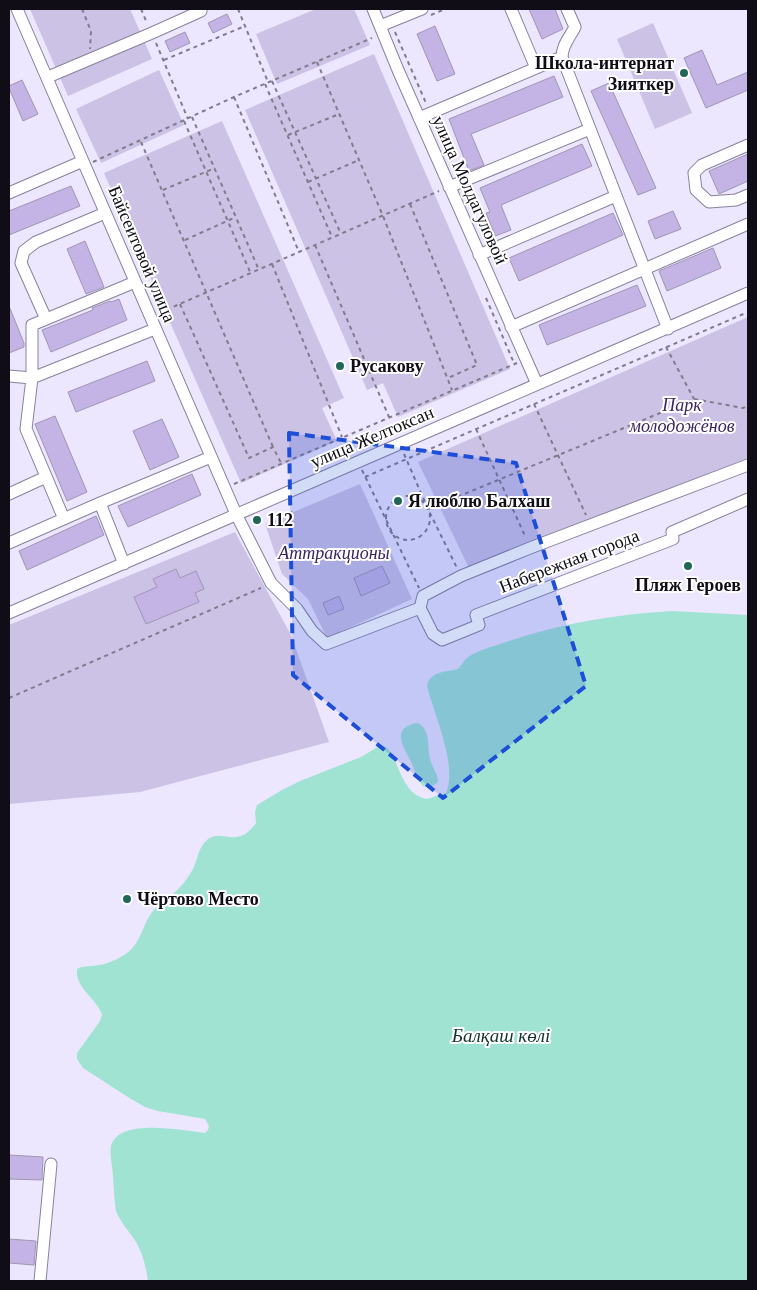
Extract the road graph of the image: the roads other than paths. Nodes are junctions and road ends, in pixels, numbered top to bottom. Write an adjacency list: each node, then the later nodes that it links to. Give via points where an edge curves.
1 (373, 9): 7 (street, улица Молдагуловой)
2 (422, 9): 7 (street)
3 (511, 9): 9 (street)
4 (567, 9): 8 (street, via 575,27 567,39)
5 (15, 11): 10 (street, Байсеитовой улица)
6 (201, 11): 10 (street)
7 (385, 27): 11 (street, улица Молдагуловой)
8 (562, 57): 9 (street); 12 (street)
9 (536, 68): 11 (street)
10 (48, 77): 14 (street, Байсеитовой улица)
11 (419, 118): 15 (street, улица Молдагуловой)
12 (590, 129): 15 (street); 18 (street)
13 (748, 145): 17 (street, via 702,165 694,173 696,190 710,202 736,200)
14 (84, 164): 16 (street); 19 (street, Байсеитовой улица)
15 (449, 187): 21 (street, улица Молдагуловой)
16 (9, 193)
17 (748, 195)
18 (616, 196): 21 (street); 22 (street)
19 (105, 213): 23 (street, Байсеитовой улица); 25 (street, via 36,242 24,251 21,263)
20 (748, 224): 22 (street)
21 (479, 255): 26 (street, улица Молдагуловой)
22 (645, 270): 26 (street); 28 (street)
23 (135, 282): 25 (street); 27 (street, Байсеитовой улица)
24 (748, 293): 28 (street, улица Желтоксан)
25 (46, 319): 30 (street, via 32,325)
26 (511, 327): 31 (street, улица Молдагуловой)
27 (155, 329): 30 (street); 32 (street, Байсеитовой улица)
28 (668, 329): 31 (street, улица Желтоксан)
29 (9, 376): 30 (street)
30 (32, 378): 34 (street, via 26,429)
31 (537, 384): 38 (street, улица Желтоксан)
32 (211, 457): 37 (street); 38 (street, Байсеитовой улица)
33 (748, 465): 43 (street, Набережная города, via 461,576)
34 (46, 477): 35 (street); 39 (street)
35 (9, 494)
36 (748, 499): 43 (street, Набережная города, via 672,532 673,539 476,615 479,624 442,640 434,634)
37 (100, 503): 39 (street); 41 (street)
38 (236, 514): 41 (street, улица Желтоксан); 42 (street, Байсеитовой улица)
39 (64, 519): 40 (street)
40 (9, 543)
41 (124, 564): 44 (street, улица Желтоксан)
42 (271, 583): 43 (street, Набережная города, via 326,644)
43 (421, 602)
44 (9, 613)
45 (51, 1164): 46 (street)
46 (40, 1281)

